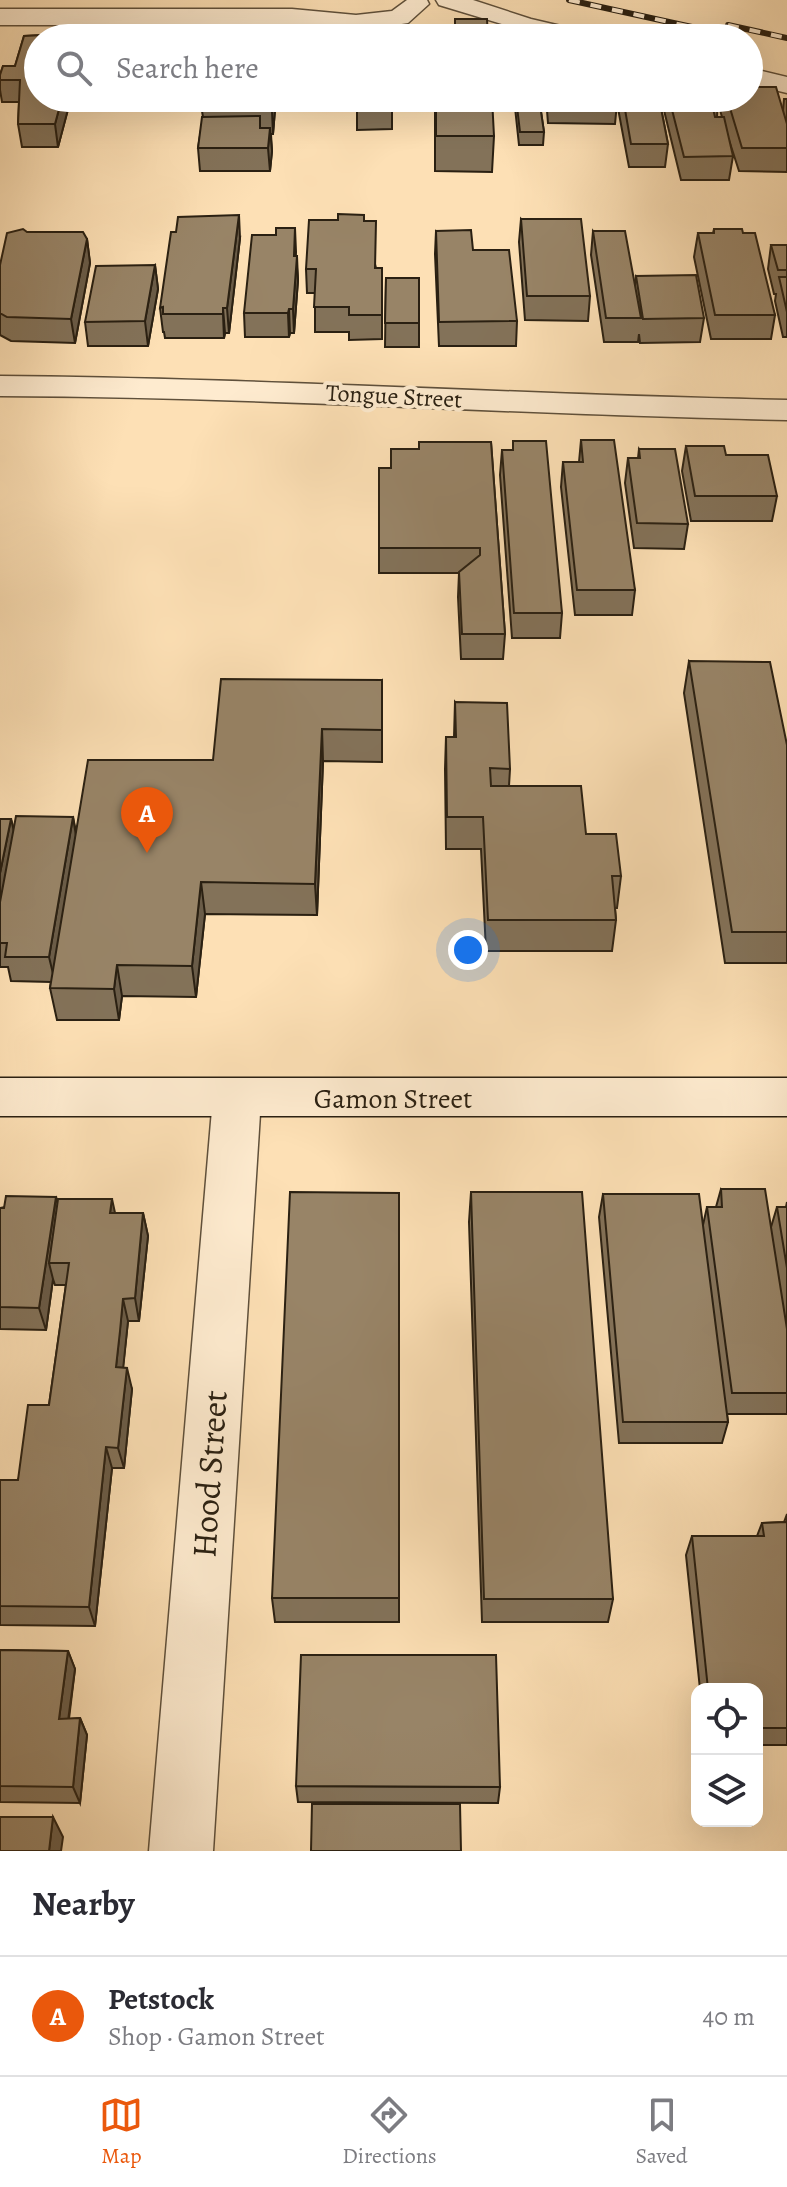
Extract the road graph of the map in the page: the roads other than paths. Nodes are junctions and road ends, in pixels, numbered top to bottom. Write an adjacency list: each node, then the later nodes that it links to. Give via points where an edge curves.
1 (448, 0): 6 (street)
2 (396, 4): 4 (street); 4 (street, via 399,18 374,22); 5 (street)
3 (0, 17): 4 (street)
4 (292, 17)
5 (518, 24)
6 (521, 24)
7 (763, 79): 8 (street)
8 (787, 85)
9 (0, 386): 10 (street, Tongue Street, via 176,387 571,406)
10 (787, 410)
11 (0, 1097): 13 (street, Gamon Street)
12 (787, 1097): 13 (street, Gamon Street)
13 (237, 1098): 14 (street, Hood Street)
14 (181, 1851)

